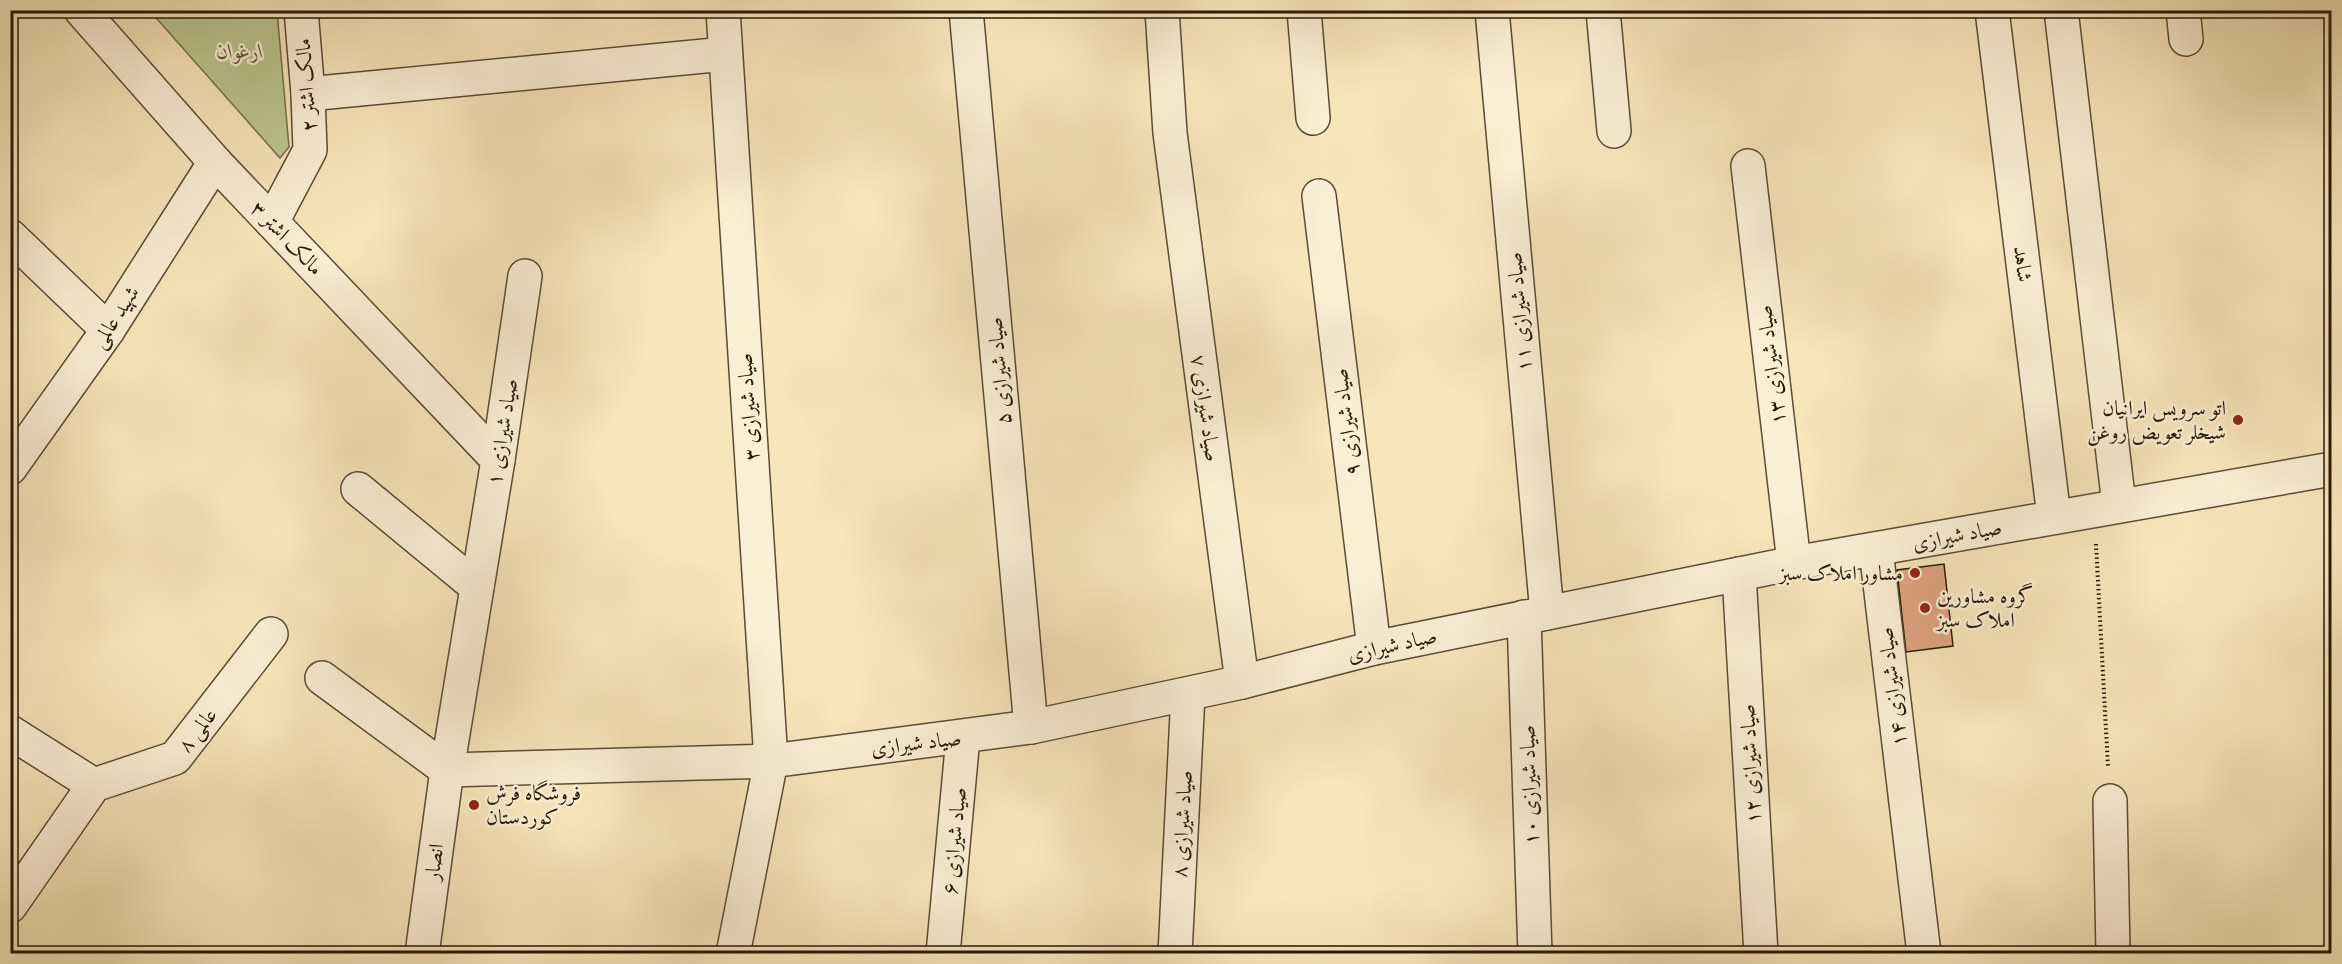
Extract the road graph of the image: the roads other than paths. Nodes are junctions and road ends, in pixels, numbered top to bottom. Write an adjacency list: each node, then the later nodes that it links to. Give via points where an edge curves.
1 (81, 10): 15 (street, مالک اشتر ۳)
2 (301, 10): 12 (street, مالک اشتر ۲)
3 (723, 10): 11 (street)
4 (1162, 10): 36 (street, صیاد شیرازی ۷, via 1170,133)
5 (1304, 10): 13 (street)
6 (1492, 10): 32 (street, صیاد شیرازی ۱۱)
7 (1603, 10): 14 (street)
8 (1992, 10): 27 (street, شاهد)
9 (2061, 10): 26 (street)
10 (966, 13): 38 (street, صیاد شیرازی ۵)
11 (725, 54): 12 (street); 41 (street, صیاد شیرازی ۳)
12 (308, 94): 18 (street, مالک اشتر ۲, via 310,150)
13 (1312, 118)
14 (1614, 131)
15 (215, 162): 18 (street, مالک اشتر ۳); 21 (street, شهید عالمی)
16 (1748, 166): 29 (street, صیاد شیرازی ۱۳)
17 (1319, 196): 34 (street, صیاد شیرازی ۹)
18 (272, 222): 22 (street, مالک اشتر ۳)
19 (10, 236): 21 (street)
20 (525, 276): 22 (street, صیاد شیرازی ۱)
21 (108, 330): 23 (street, شهید عالمی)
22 (498, 460): 31 (street, صیاد شیرازی ۱)
23 (10, 468)
24 (2331, 469): 26 (street, صیاد شیرازی)
25 (358, 489): 31 (street)
26 (2107, 507): 27 (street, صیاد شیرازی)
27 (2054, 516): 28 (street, صیاد شیرازی)
28 (1876, 550): 29 (street, صیاد شیرازی); 52 (street, صیاد شیرازی ۱۴)
29 (1794, 563): 30 (street, صیاد شیرازی)
30 (1739, 574): 32 (street, صیاد شیرازی); 51 (street, صیاد شیرازی ۱۲)
31 (477, 587): 42 (street, صیاد شیرازی ۱)
32 (1535, 615): 34 (street, صیاد شیرازی); 50 (street, صیاد شیرازی ۱۰)
33 (271, 634): 43 (street, عالمی ۸, via 175,758)
34 (1374, 648): 36 (street, صیاد شیرازی)
35 (322, 678): 42 (street)
36 (1242, 682): 37 (street, صیاد شیرازی)
37 (1188, 694): 38 (street, صیاد شیرازی); 49 (street, صیاد شیرازی ۸)
38 (1031, 727): 40 (street, صیاد شیرازی)
39 (10, 732): 43 (street)
40 (963, 737): 41 (street, صیاد شیرازی); 46 (street, صیاد شیرازی ۶)
41 (771, 761): 42 (street, صیاد شیرازی); 48 (street, صیاد شیرازی ۳)
42 (447, 770): 47 (street, انصار)
43 (94, 785): 45 (street)
44 (2110, 801): 53 (street)
45 (10, 906)
46 (944, 950)
47 (422, 954)
48 (733, 954)
49 (1176, 954)
50 (1535, 954)
51 (1761, 954)
52 (1924, 954)
53 (2113, 954)

